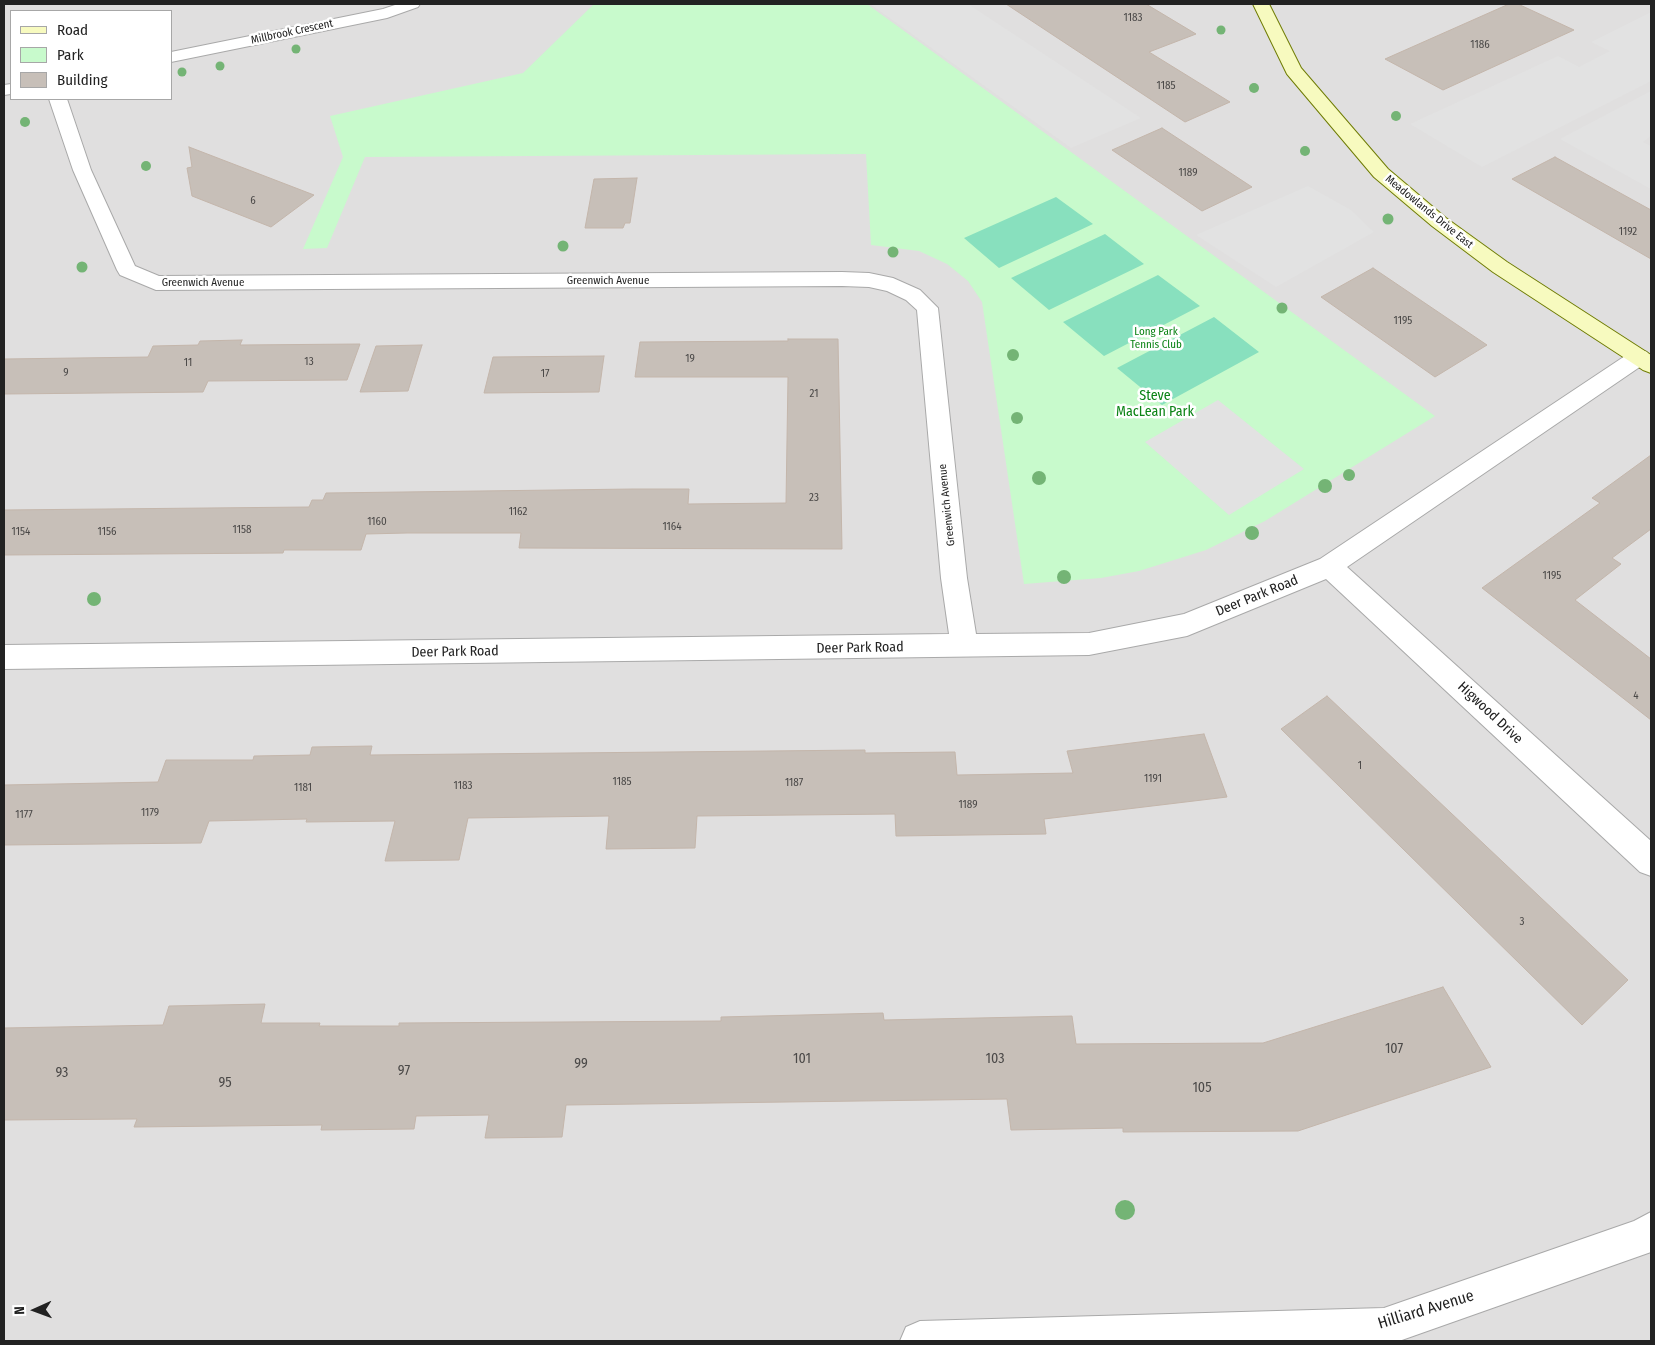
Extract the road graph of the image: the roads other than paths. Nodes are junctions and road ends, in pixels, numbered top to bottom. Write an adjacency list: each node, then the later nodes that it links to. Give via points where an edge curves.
1 (412, 4): 3 (street, Millbrook Crescent, via 387,13)
2 (1262, 4): 5 (main road, Meadowlands Drive East, via 1293,70 1381,173 1492,261)
3 (172, 57)
4 (58, 100): 7 (street, Greenwich Avenue, via 82,170 127,270 156,283 842,279 893,285 913,295 927,308)
5 (1645, 361): 6 (street, Deer Park Road)
6 (1329, 566): 7 (street, Deer Park Road, via 1187,625 1089,644); 9 (street, Higwood Drive)
7 (964, 647): 8 (street, Deer Park Road)
8 (4, 658)
9 (1651, 861)
10 (1651, 1231): 11 (street, Hilliard Avenue, via 1645,1236 1384,1327)
11 (920, 1341)

